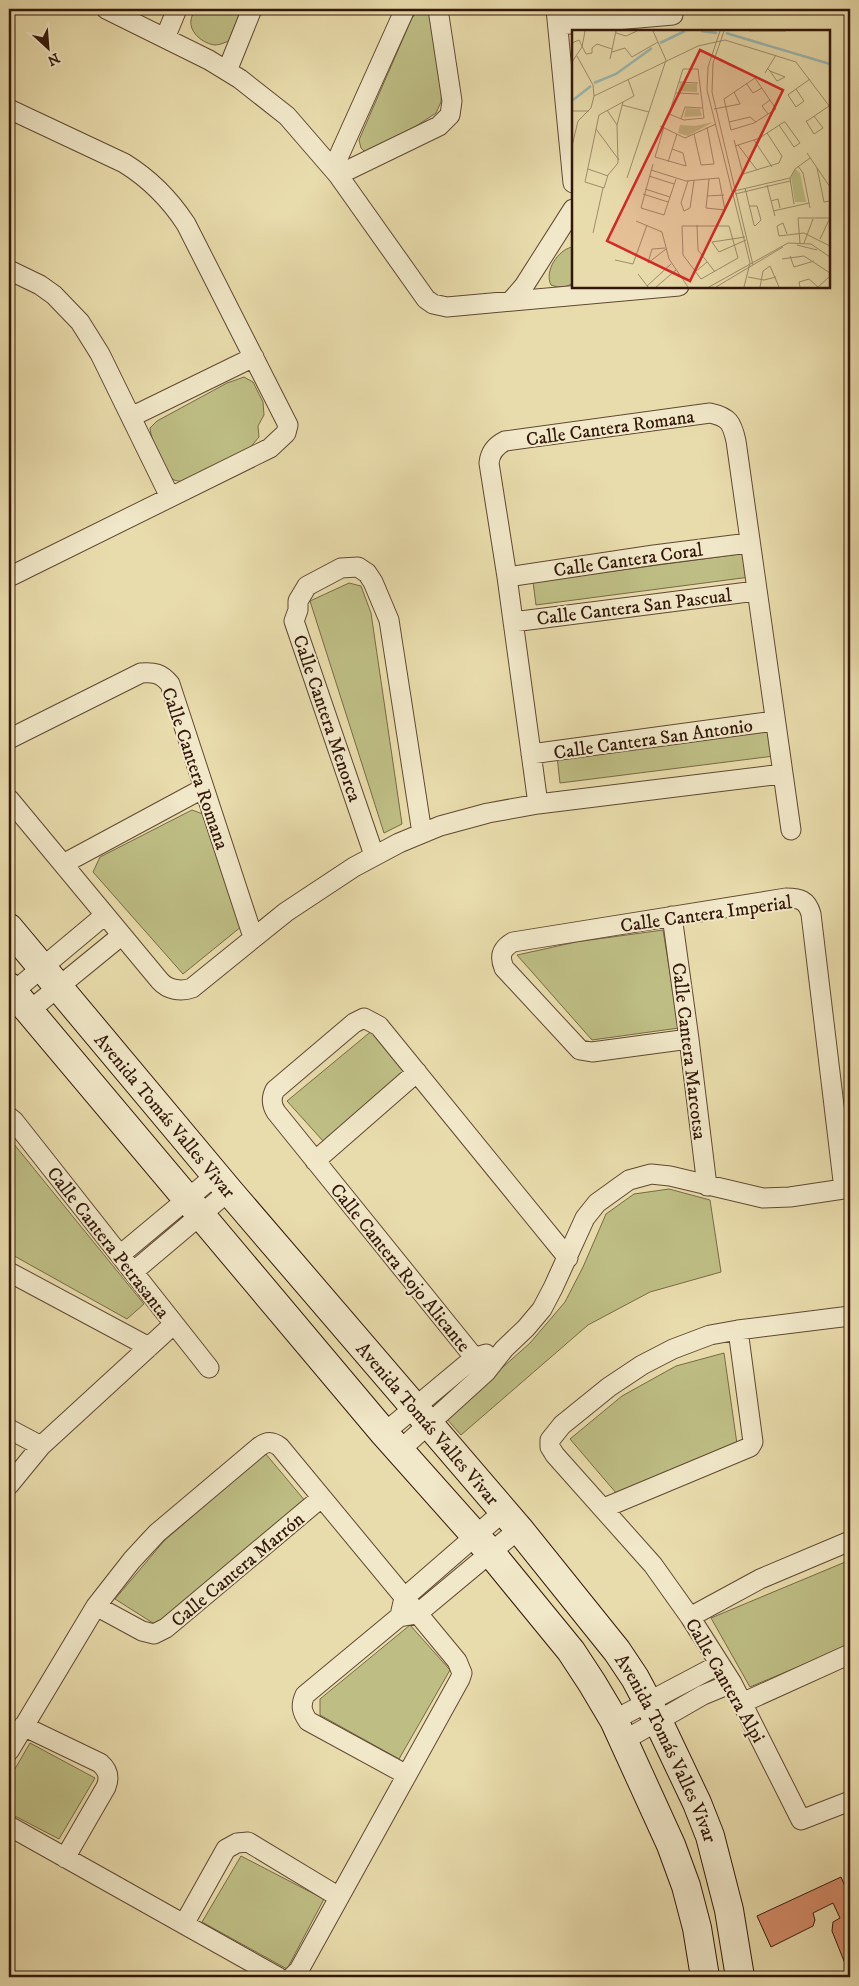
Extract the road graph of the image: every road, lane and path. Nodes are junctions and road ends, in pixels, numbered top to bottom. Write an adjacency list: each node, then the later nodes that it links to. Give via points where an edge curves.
1 (106, 9): 8 (street)
2 (177, 9): 8 (street)
3 (252, 9): 9 (street)
4 (405, 9): 12 (street)
5 (438, 9): 12 (street, via 452,101 450,115 440,126)
6 (673, 15): 7 (street)
7 (557, 17): 11 (street)
8 (165, 38): 9 (street)
9 (227, 71): 12 (street, via 288,116)
10 (9, 109): 18 (street, via 124,163 166,196 186,224)
11 (572, 160)
12 (336, 172): 17 (street, via 426,299 447,307)
13 (572, 211): 17 (street)
14 (9, 270): 19 (street, via 54,295 80,322)
15 (631, 288): 16 (street)
16 (583, 290): 17 (street)
17 (511, 301)
18 (254, 357): 19 (street); 20 (street, via 284,415 288,425 286,433 270,448)
19 (131, 417): 20 (street)
20 (170, 497): 22 (street)
21 (749, 543): 23 (street, Calle Cantera Coral); 23 (street, Calle Cantera Romana, via 736,441 731,424 722,416 710,414 504,441 490,453 489,463); 24 (street, Calle Cantera Romana)
22 (9, 577)
23 (507, 577): 25 (street, Calle Cantera Romana)
24 (756, 591): 25 (street, Calle Cantera San Pascual); 26 (street, Calle Cantera Romana)
25 (513, 622): 28 (street, Calle Cantera Romana)
26 (774, 721): 28 (street, Calle Cantera San Antonio); 29 (street, Calle Cantera Romana)
27 (9, 739): 30 (street, Calle Cantera Romana, via 140,673 159,674 170,684)
28 (531, 754): 32 (street, Calle Cantera Romana)
29 (782, 774): 32 (street); 33 (street, Calle Cantera Romana)
30 (204, 788): 36 (street); 41 (street, Calle Cantera Romana)
31 (9, 799): 36 (street)
32 (538, 804): 34 (street, via 479,815)
33 (791, 830)
34 (422, 833): 35 (street); 35 (street, Calle Cantera Menorca, via 389,620 367,573 358,567 341,568 306,586 298,601 294,621)
35 (374, 855): 41 (street, via 286,912)
36 (63, 864): 37 (street)
37 (105, 916): 40 (street); 42 (street)
38 (672, 916): 46 (street, Calle Cantera Marcotsa); 46 (street, Calle Cantera Imperial, via 513,942 505,947 501,960 504,968 580,1050 592,1052); 52 (street, Calle Cantera Imperial, via 786,898 804,900 809,905)
39 (9, 928): 44 (main road, Avenida Tomás Valles Vivar)
40 (122, 935): 41 (street, via 164,986 180,990 192,988); 43 (street)
41 (253, 938)
42 (64, 950): 43 (street); 44 (street)
43 (80, 969): 44 (street)
44 (50, 978): 45 (street); 45 (street); 50 (main road, Avenida Tomás Valles Vivar)
45 (17, 997): 53 (main road, Avenida Tomás Valles Vivar)
46 (689, 1039): 51 (street, Calle Cantera Marcotsa)
47 (417, 1072): 49 (street); 49 (street, Calle Cantera Rojo Alicante, via 379,1026 364,1018 275,1090 272,1106); 57 (street, Calle Cantera Rojo Alicante)
48 (9, 1117): 56 (street, Calle Cantera Petrasanta)
49 (315, 1161): 65 (street, Calle Cantera Rojo Alicante)
50 (223, 1183): 53 (street); 70 (main road, Avenida Tomás Valles Vivar)
51 (707, 1186): 52 (street, Calle Cantera Imperial, via 763,1198); 57 (street, Calle Cantera Imperial, via 652,1174 628,1180 597,1203 585,1218)
52 (847, 1188)
53 (194, 1208): 54 (street); 55 (street); 72 (main road, Avenida Tomás Valles Vivar)
54 (165, 1217): 55 (street); 56 (street)
55 (178, 1234): 59 (street)
56 (120, 1254): 59 (street, Calle Cantera Petrasanta)
57 (568, 1258): 64 (street, Calle Cantera Imperial, via 542,1308)
58 (9, 1272): 63 (street, Calle Cantera Petrasanta)
59 (133, 1272): 61 (street, Calle Cantera Petrasanta)
60 (850, 1316): 62 (street, Calle Cantera Alpi)
61 (174, 1324): 63 (street); 66 (street, Calle Cantera Petrasanta)
62 (738, 1330): 76 (street, via 753,1442 750,1447); 76 (street, Calle Cantera Alpi, via 710,1335 642,1365 609,1387 555,1432 550,1447 555,1455)
63 (149, 1347): 73 (street)
64 (504, 1349): 65 (street, Calle Cantera Imperial); 67 (street, Calle Cantera Imperial)
65 (474, 1358): 67 (street, Calle Cantera Rojo Alicante); 68 (street, Calle Cantera Imperial)
66 (209, 1368)
67 (486, 1372): 69 (street, Calle Cantera Imperial)
68 (437, 1389): 69 (street); 70 (street, Calle Cantera Imperial)
69 (451, 1405): 70 (street, Calle Cantera Imperial)
70 (421, 1416): 72 (street, Calle Cantera Imperial); 77 (main road, Avenida Tomás Valles Vivar)
71 (9, 1429): 73 (street)
72 (391, 1442): 79 (main road, Avenida Tomás Valles Vivar)
73 (41, 1446): 74 (street)
74 (9, 1484)
75 (321, 1498): 82 (street, Calle Cantera Marrón); 83 (street, Calle Cantera Marrón, via 166,1628 154,1634 142,1631); 83 (street, Calle Cantera Marrón, via 280,1447 264,1443 157,1533)
76 (604, 1508): 85 (street, Calle Cantera Alpi, via 653,1566)
77 (511, 1520): 79 (street); 92 (main road, Avenida Tomás Valles Vivar, via 617,1652)
78 (850, 1541): 85 (street, via 760,1579)
79 (483, 1544): 80 (street); 81 (street); 94 (main road, Avenida Tomás Valles Vivar, via 570,1651)
80 (448, 1560): 81 (street); 82 (street)
81 (461, 1576): 84 (street)
82 (404, 1598): 84 (street, Calle Cantera Marrón)
83 (96, 1606): 93 (street, Calle Cantera Marrón)
84 (408, 1615): 96 (street, Calle Cantera Marrón, via 457,1662 462,1673); 96 (street, via 305,1696 302,1702 308,1721)
85 (690, 1617): 87 (street, Calle Cantera Alpi)
86 (850, 1654): 90 (street)
87 (720, 1664): 88 (street, Calle Cantera Alpi); 89 (street)
88 (732, 1682): 90 (street, Calle Cantera Alpi); 91 (street)
89 (673, 1687): 91 (street); 92 (street)
90 (742, 1703): 97 (street, Calle Cantera Alpi, via 801,1820)
91 (684, 1706): 92 (street)
92 (653, 1711): 94 (street); 105 (main road, Avenida Tomás Valles Vivar, via 710,1836 729,1910)
93 (23, 1726): 95 (street, Calle Cantera Marrón); 99 (street, via 100,1763 108,1773 109,1780)
94 (618, 1730): 104 (main road, Avenida Tomás Valles Vivar, via 671,1845 686,1886)
95 (9, 1751)
96 (407, 1775): 100 (street, Calle Cantera Marrón)
97 (850, 1801)
98 (9, 1826): 99 (street)
99 (66, 1858): 101 (street)
100 (339, 1896): 101 (street, via 248,1842 237,1842 226,1849); 103 (street, Calle Cantera Marrón, via 299,1970)
101 (184, 1924): 102 (street)
102 (278, 1977)
103 (292, 1977)
104 (705, 1977)
105 (740, 1977)

